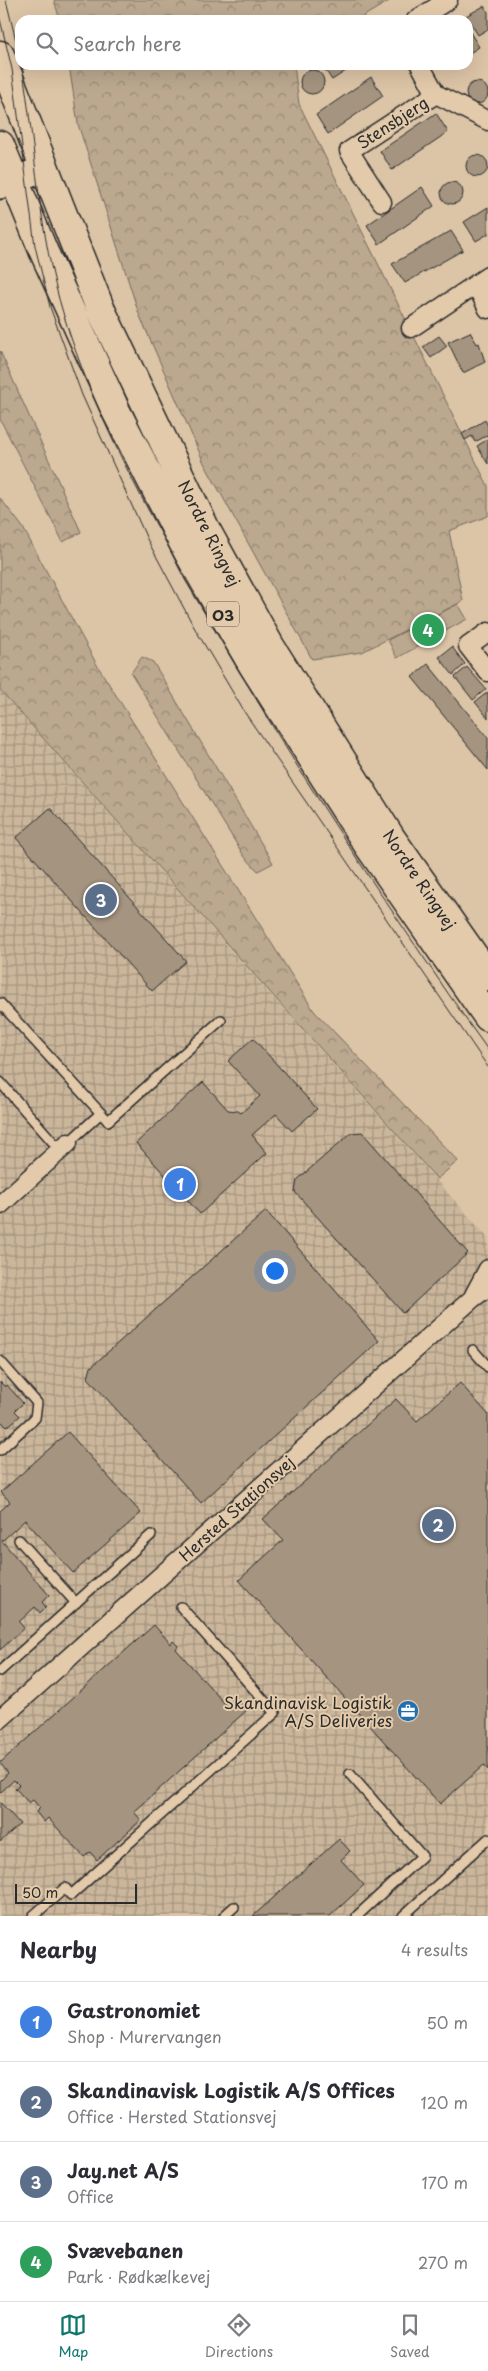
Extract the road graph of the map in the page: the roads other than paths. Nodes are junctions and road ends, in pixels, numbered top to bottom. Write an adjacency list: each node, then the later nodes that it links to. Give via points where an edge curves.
1 (448, 0): 2 (street)
2 (424, 15)
3 (0, 55): 8 (main road, Nordre Ringvej / O3)
4 (423, 70): 5 (street, Stensbjerg)
5 (436, 94): 6 (street, Stensbjerg); 10 (street, Stensbjerg, via 349,151)
6 (488, 121)
7 (0, 145): 9 (main road, Nordre Ringvej / O3)
8 (44, 168): 9 (street); 16 (main road, Nordre Ringvej / O3, via 100,308 205,528 270,646 391,838)
9 (7, 183): 18 (main road, Nordre Ringvej / O3, via 43,250 116,411 198,572 252,664 368,845)
10 (382, 202)
11 (482, 281): 12 (street); 13 (street)
12 (488, 310)
13 (411, 328)
14 (488, 632): 15 (street, via 468,646)
15 (488, 672)
16 (488, 976)
17 (0, 1003): 21 (lane)
18 (488, 1017)
19 (220, 1020): 21 (lane, via 108,1121)
20 (0, 1082): 22 (lane)
21 (101, 1113): 22 (lane)
22 (64, 1146): 23 (street)
23 (0, 1205)
24 (488, 1269): 26 (street, Hersted Stationsvej)
25 (488, 1287): 26 (street, Hersted Stationsvej)
26 (472, 1298): 36 (street, Hersted Stationsvej)
27 (473, 1350): 29 (lane)
28 (0, 1362): 30 (lane, via 37,1403 35,1418)
29 (488, 1367)
30 (0, 1450)
31 (151, 1535): 33 (lane)
32 (19, 1540): 33 (lane)
33 (76, 1603): 35 (lane)
34 (181, 1607): 40 (lane, via 275,1713 71,1895 65,1888)
35 (0, 1671)
36 (0, 1719)
37 (350, 1774): 42 (lane, via 422,1856)
38 (488, 1839): 43 (lane)
39 (234, 1907): 41 (lane)
40 (34, 1916)
41 (224, 1916)
42 (357, 1916)
43 (402, 1916)

